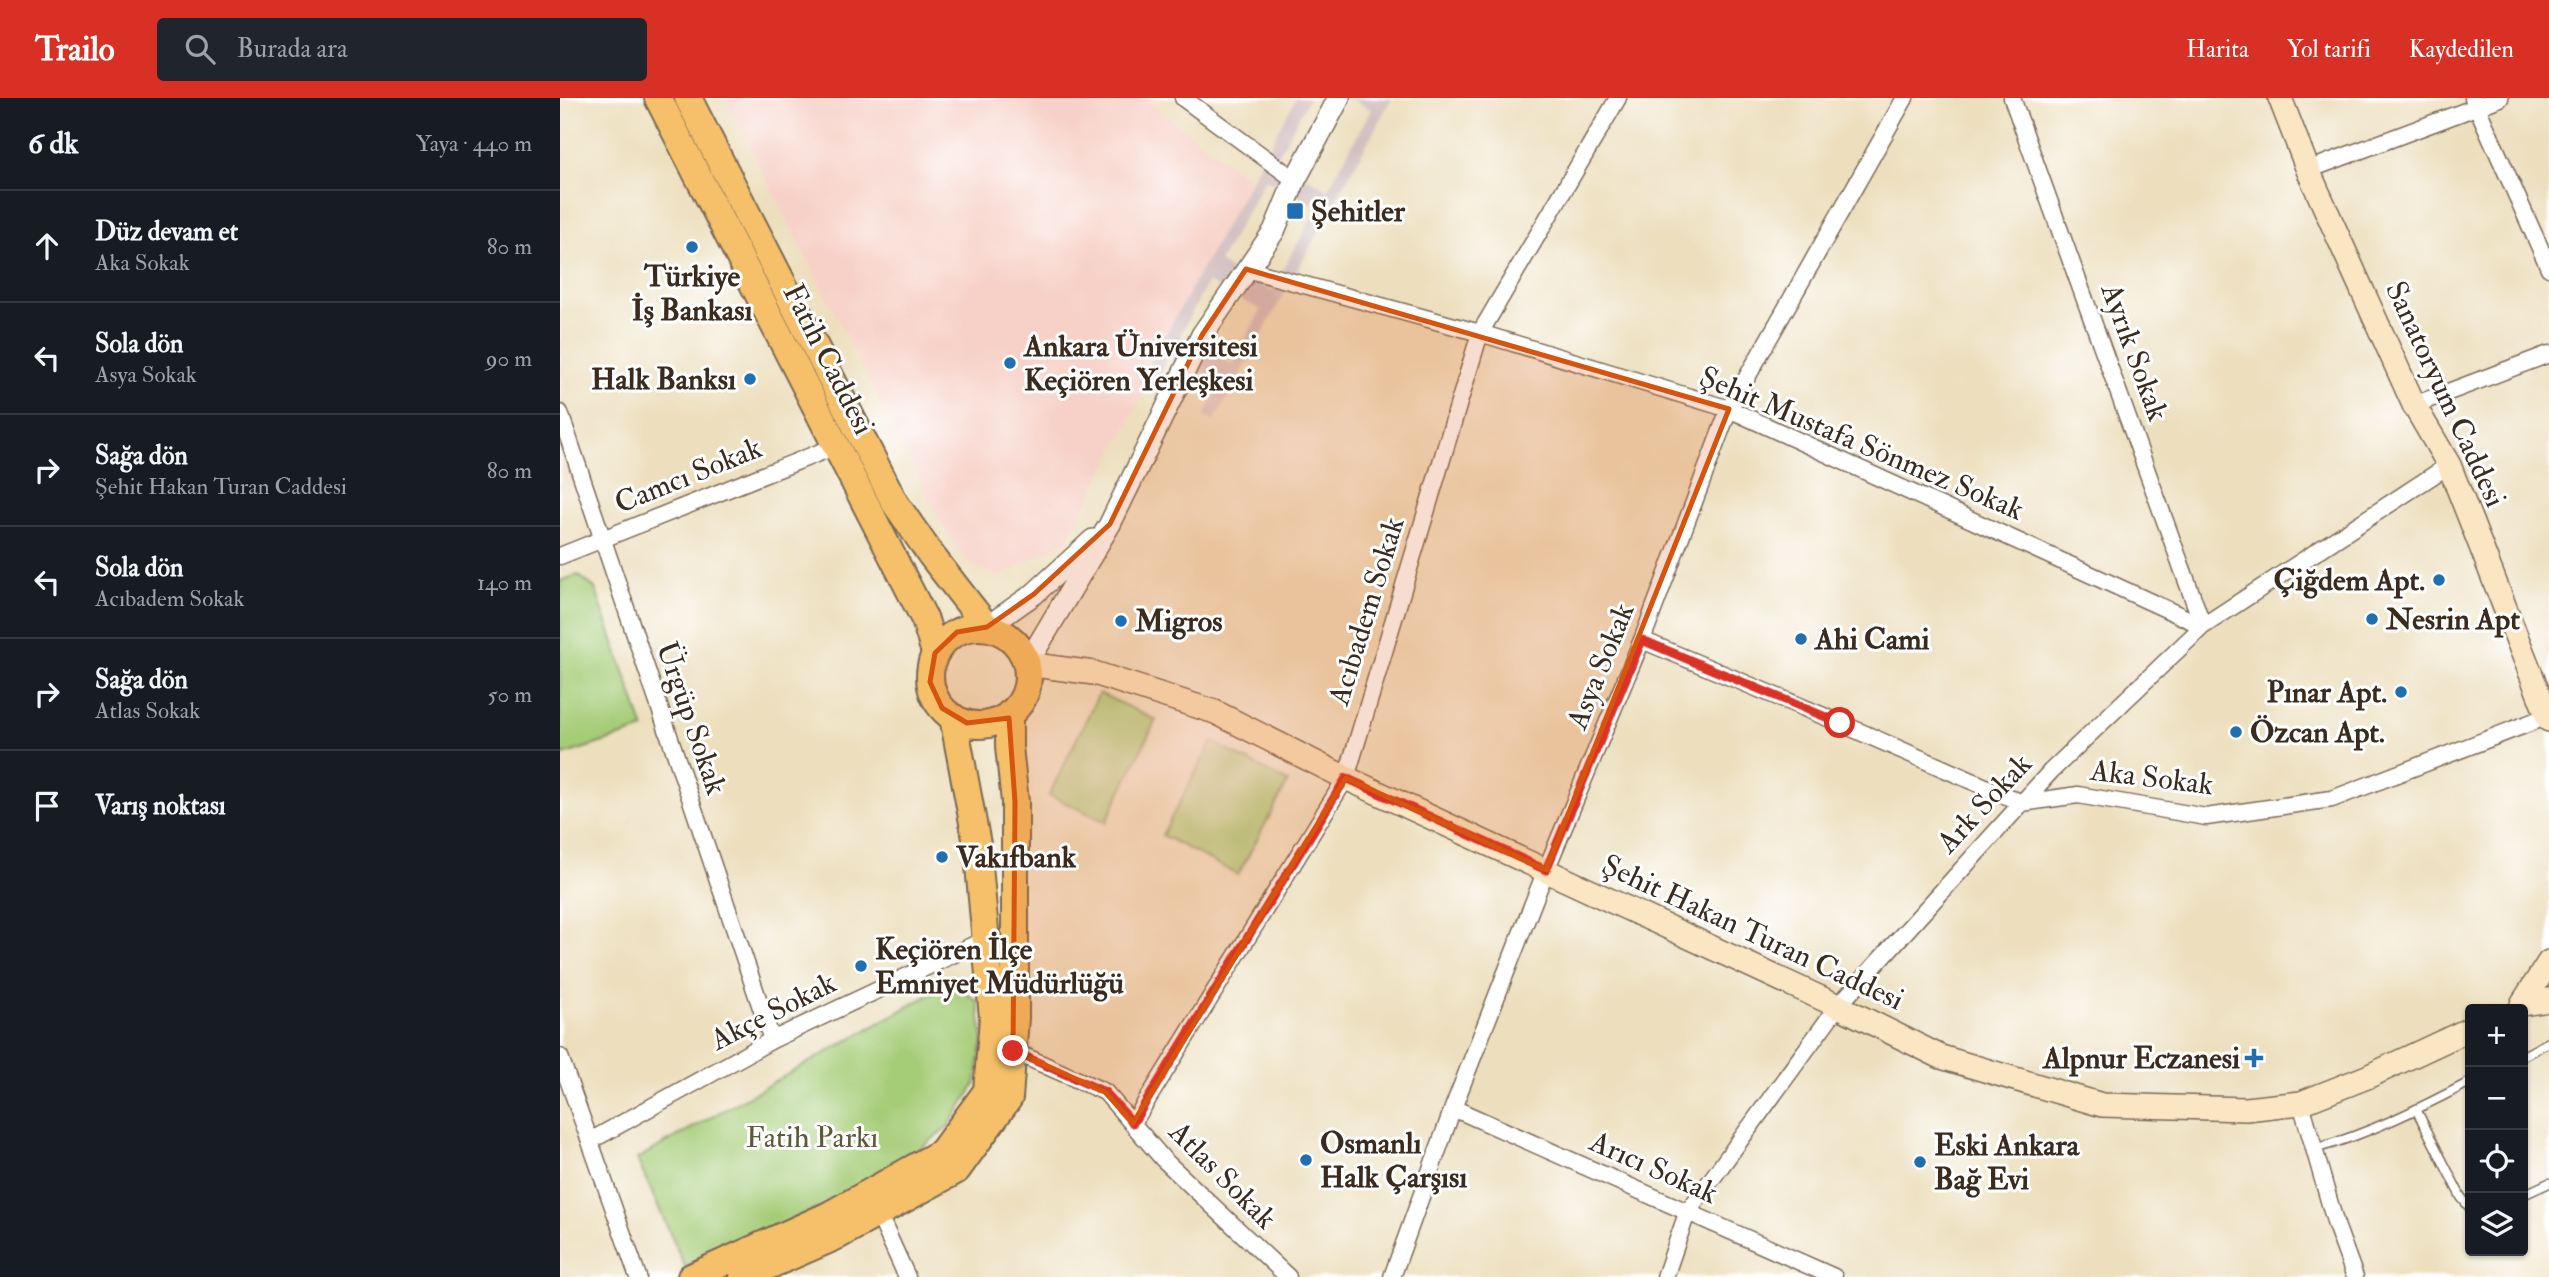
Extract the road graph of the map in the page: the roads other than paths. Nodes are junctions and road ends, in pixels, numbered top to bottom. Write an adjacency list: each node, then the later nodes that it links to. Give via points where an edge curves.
1 (658, 98): 20 (main road, Fatih Caddesi)
2 (688, 98): 26 (main road, Fatih Caddesi, via 895,503)
3 (1183, 98): 12 (street)
4 (1339, 98): 12 (street)
5 (1618, 98): 15 (street, Acıbadem Sokak)
6 (1905, 98): 18 (street, Asya Sokak)
7 (2011, 98): 25 (street, Ayrık Sokak)
8 (2280, 98): 11 (main road, Sanatoryum Caddesi)
9 (2500, 98): 10 (street)
10 (2475, 103): 11 (street); 13 (street)
11 (2308, 170): 17 (main road, Sanatoryum Caddesi)
12 (1295, 180): 14 (street, via 1274,232)
13 (2549, 268)
14 (1246, 269): 15 (street, Şehit Mustafa Sönmez Sokak); 22 (street, via 1202,335)
15 (1480, 333): 18 (street, Şehit Mustafa Sönmez Sokak); 33 (street, Acıbadem Sokak)
16 (2549, 354): 17 (street)
17 (2414, 405): 21 (main road, Sanatoryum Caddesi)
18 (1730, 410): 25 (street, Şehit Mustafa Sönmez Sokak); 27 (street, Asya Sokak)
19 (560, 413): 23 (street, Ürgüp Sokak)
20 (836, 446): 23 (street, Camcı Sokak); 28 (main road, Fatih Caddesi, via 925,620)
21 (2449, 465): 25 (street, Ark Sokak); 32 (main road, Sanatoryum Caddesi)
22 (1110, 524): 26 (street, via 1034,594); 29 (street)
23 (602, 540): 24 (street, Camcı Sokak); 45 (street, Ürgüp Sokak)
24 (560, 556)
25 (2203, 626): 34 (street, Ark Sokak)
26 (987, 628): 28 (main road, via 957,632); 29 (main road, via 1013,640)
27 (1642, 640): 34 (street); 35 (street, Asya Sokak)
28 (935, 653): 31 (main road, via 930,682 934,696)
29 (1027, 664): 30 (main road, via 1025,691); 33 (main road, Şehit Hakan Turan Caddesi, via 1094,674 1215,712)
30 (1009, 714): 31 (main road, via 982,724); 47 (main road, via 1015,802)
31 (953, 717): 36 (main road, via 978,844)
32 (2548, 718): 34 (street, Aka Sokak, via 2332,799 2206,817 2078,795)
33 (1346, 778): 35 (main road, Şehit Hakan Turan Caddesi); 54 (street, Acıbadem Sokak)
34 (2022, 803): 43 (street, Ark Sokak)
35 (1546, 870): 43 (main road, Şehit Hakan Turan Caddesi); 52 (street, Asya Sokak)
36 (986, 939): 45 (street, Akçe Sokak); 63 (main road, via 993,1018 987,1091 942,1152 827,1216)
37 (2549, 962): 40 (main road)
38 (2549, 986): 41 (main road)
39 (2549, 1000): 42 (main road)
40 (2519, 1004)
41 (2522, 1004)
42 (2528, 1005)
43 (1838, 1006): 51 (main road, Şehit Hakan Turan Caddesi, via 1941,1057 2102,1105 2246,1109); 61 (street, Ark Sokak)
44 (2465, 1031): 51 (main road, Şehit Hakan Turan Caddesi)
45 (772, 1040): 55 (street, Akçe Sokak)
46 (2549, 1042): 48 (lane)
47 (1013, 1051): 54 (street, Atlas Sokak, via 1105,1092); 60 (main road, via 1009,1098 957,1170)
48 (2528, 1053)
49 (560, 1057): 55 (street)
50 (2465, 1085): 53 (lane)
51 (2301, 1103): 56 (street)
52 (1453, 1108): 61 (street, Arıcı Sokak); 67 (street, Asya Sokak)
53 (2416, 1110): 56 (lane); 59 (lane)
54 (1133, 1123): 66 (street, Atlas Sokak, via 1163,1159)
55 (590, 1141): 62 (street)
56 (2314, 1149): 70 (street)
57 (2549, 1183): 58 (lane)
58 (2527, 1193)
59 (2465, 1202)
60 (878, 1213): 64 (main road); 65 (street)
61 (1687, 1213): 68 (street, Ark Sokak); 69 (street, Arıcı Sokak)
62 (638, 1277)
63 (691, 1277)
64 (743, 1277)
65 (907, 1277)
66 (1288, 1277)
67 (1392, 1277)
68 (1665, 1277)
69 (1834, 1277)
70 (2355, 1277)

